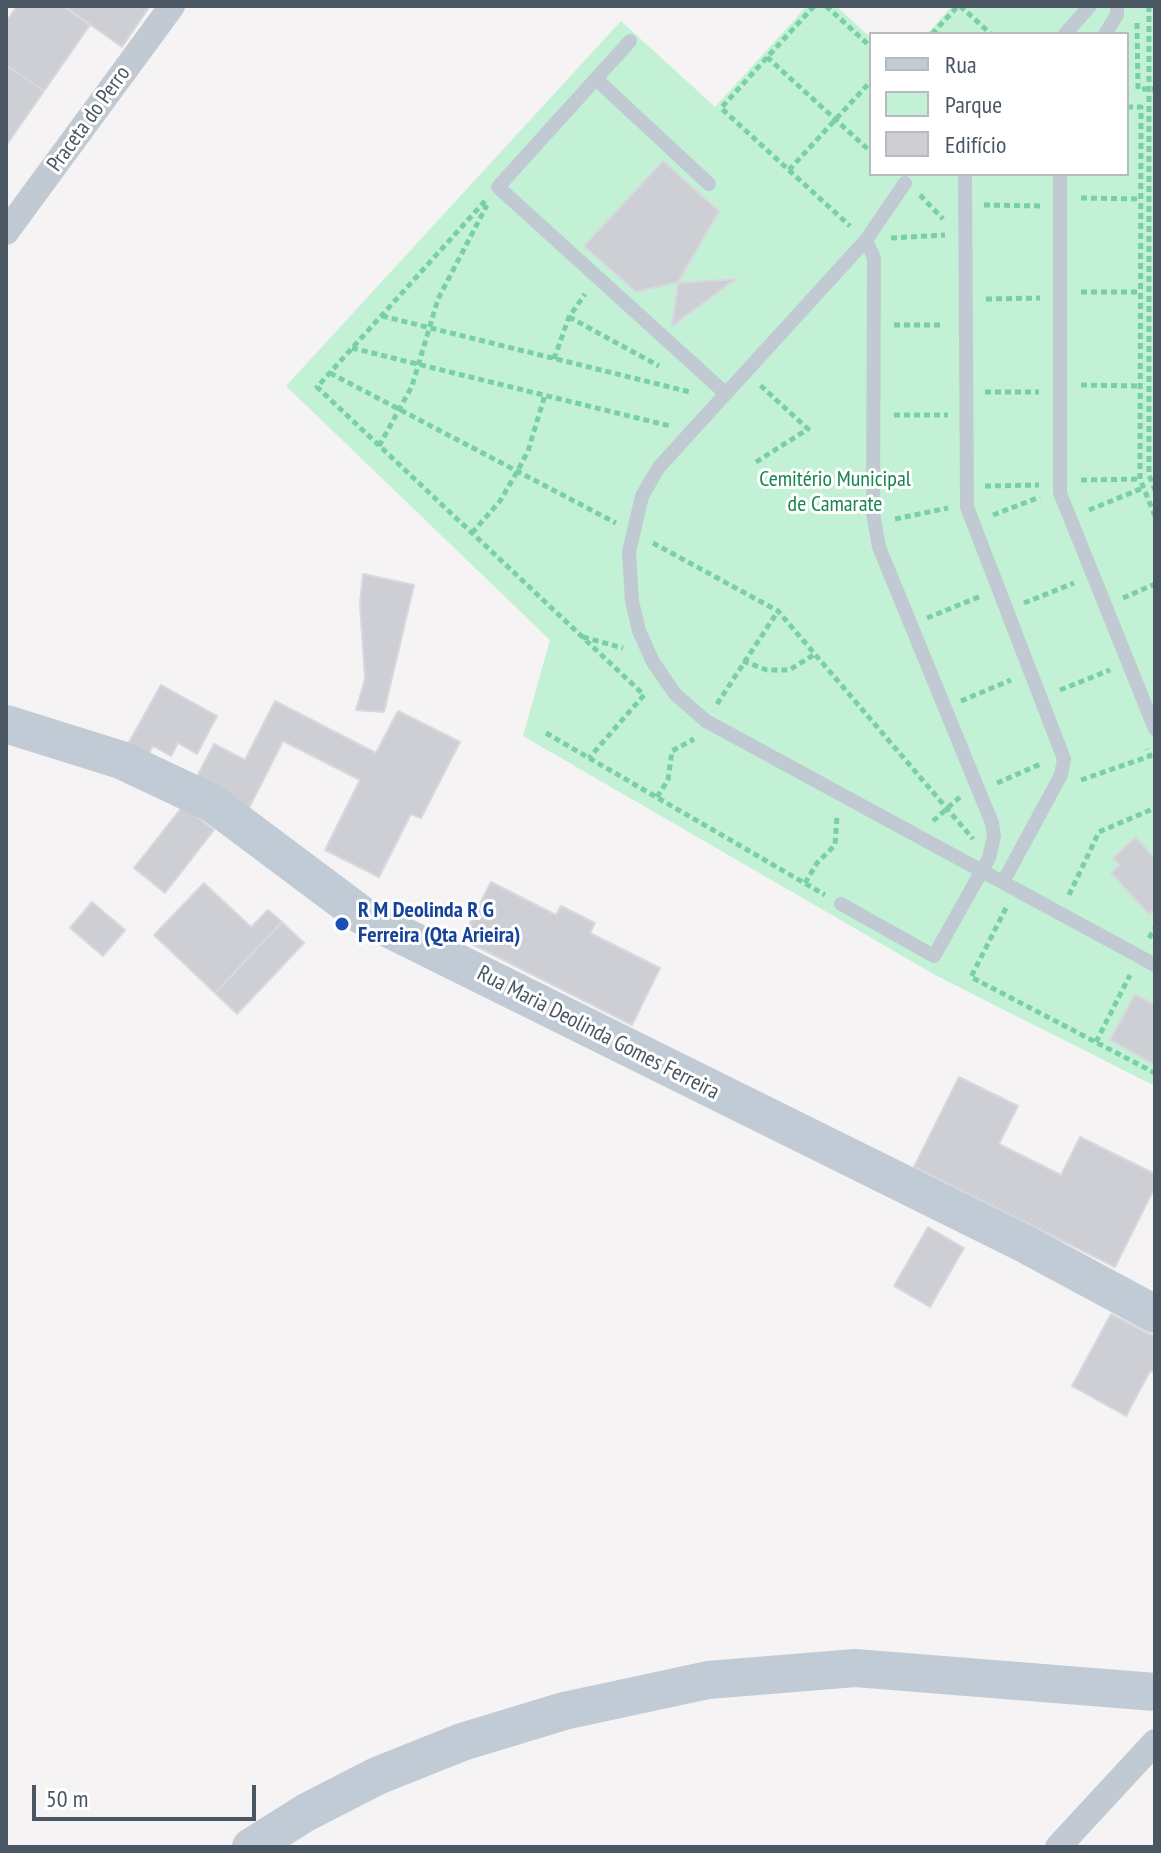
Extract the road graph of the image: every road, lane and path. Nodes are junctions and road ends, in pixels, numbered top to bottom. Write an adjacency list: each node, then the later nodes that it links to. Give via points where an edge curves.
1 (172, 6): 31 (street, Praceta do Perro)
2 (814, 6): 15 (path)
3 (826, 6): 14 (path)
4 (959, 6): 9 (path); 10 (path)
5 (1090, 6): 11 (lane)
6 (1117, 6): 12 (lane)
7 (1149, 6): 18 (path)
8 (1137, 20): 18 (path, via 1138,89)
9 (934, 32)
10 (989, 32)
11 (1067, 32)
12 (1106, 32)
13 (630, 41): 16 (lane)
14 (869, 45)
15 (767, 57): 20 (path); 22 (path, via 721,108)
16 (596, 79): 27 (lane); 28 (lane)
17 (869, 83): 20 (path)
18 (1152, 89): 25 (path)
19 (1129, 107): 30 (path, via 1141,107)
20 (836, 119): 21 (path); 22 (path)
21 (869, 150)
22 (789, 170): 33 (path)
23 (965, 176): 39 (lane)
24 (1060, 176): 29 (lane)
25 (1152, 182): 34 (path)
26 (905, 183): 33 (lane)
27 (709, 184)
28 (498, 187): 35 (lane); 40 (path); 44 (path, via 453,265)
29 (1060, 198): 30 (path); 36 (lane)
30 (1140, 199): 37 (path)
31 (6, 232)
32 (950, 235): 33 (path)
33 (866, 240): 42 (lane, via 874,258); 50 (lane)
34 (1152, 275): 49 (path)
35 (599, 278): 41 (path); 57 (lane)
36 (1060, 292): 37 (path); 52 (lane)
37 (1140, 292): 53 (path)
38 (1045, 298): 39 (path)
39 (965, 299): 54 (lane)
40 (381, 316): 44 (path); 45 (path)
41 (569, 317): 46 (path); 48 (path)
42 (874, 325): 43 (path); 59 (lane)
43 (949, 325)
44 (428, 328): 46 (path); 47 (path)
45 (352, 348): 47 (path); 51 (path)
46 (554, 359): 57 (path)
47 (419, 365): 56 (path); 58 (path)
48 (664, 368)
49 (1152, 369): 64 (path)
50 (744, 370): 57 (lane); 63 (path, via 808,429)
51 (330, 373): 58 (path); 62 (path, via 317,387)
52 (1060, 385): 53 (path); 67 (lane)
53 (1140, 386): 66 (path)
54 (966, 392): 55 (path); 69 (lane)
55 (1044, 392)
56 (545, 395): 61 (path); 65 (path)
57 (721, 395): 61 (lane)
58 (401, 411): 62 (path); 65 (path)
59 (873, 415): 60 (path); 76 (lane)
60 (949, 415)
61 (690, 431): 78 (lane, via 647,486)
62 (379, 446): 79 (path)
63 (756, 462)
64 (1152, 462): 71 (path)
65 (517, 472): 78 (path); 79 (path)
66 (1140, 479): 67 (path); 70 (path)
67 (1060, 480): 75 (lane)
68 (1044, 485): 69 (path)
69 (967, 486): 77 (lane)
70 (1143, 488): 74 (path); 75 (path)
71 (1155, 490)
72 (1044, 495): 77 (path)
73 (949, 508): 76 (path)
74 (1155, 516)
75 (1070, 517): 83 (lane)
76 (874, 524): 85 (lane)
77 (972, 524): 84 (lane)
78 (632, 531): 87 (lane, via 632,601); 88 (path, via 778,611)
79 (472, 533): 86 (path)
80 (1079, 581): 84 (path)
81 (1155, 584): 83 (path)
82 (982, 596): 85 (path)
83 (1105, 605): 95 (lane)
84 (1007, 611): 92 (lane)
85 (911, 625): 93 (lane)
86 (582, 637): 87 (path); 97 (path, via 644,695)
87 (649, 654): 98 (lane, via 675,694 706,721)
88 (815, 654): 89 (path, via 789,670 767,670); 100 (path)
89 (743, 661)
90 (1114, 668): 92 (path)
91 (1016, 678): 93 (path)
92 (1041, 698): 102 (lane, via 1063,768)
93 (945, 708): 100 (lane, via 992,823)
94 (6, 724): 110 (street, Rua Maria Deolinda Gomes Ferreira, via 121,760 212,803 363,916 1025,1244)
95 (1155, 729)
96 (546, 733): 97 (path)
97 (589, 758): 101 (path)
98 (845, 796): 100 (lane); 101 (path, via 837,815 835,845)
99 (1155, 808): 104 (path, via 1099,832)
100 (985, 864): 102 (lane); 103 (lane, via 934,956)
101 (805, 883): 103 (path)
102 (1010, 886): 104 (lane); 108 (path, via 971,977)
103 (841, 904)
104 (1060, 914): 106 (lane)
105 (1155, 928): 106 (path)
106 (1139, 956): 107 (lane); 108 (path)
107 (1155, 965)
108 (1096, 1042): 109 (path)
109 (1155, 1073)
110 (1155, 1314)
111 (1155, 1692): 113 (street, via 855,1668 708,1680 564,1711 462,1742 377,1776)
112 (1155, 1742): 114 (street)
113 (251, 1847)
114 (1058, 1847)

